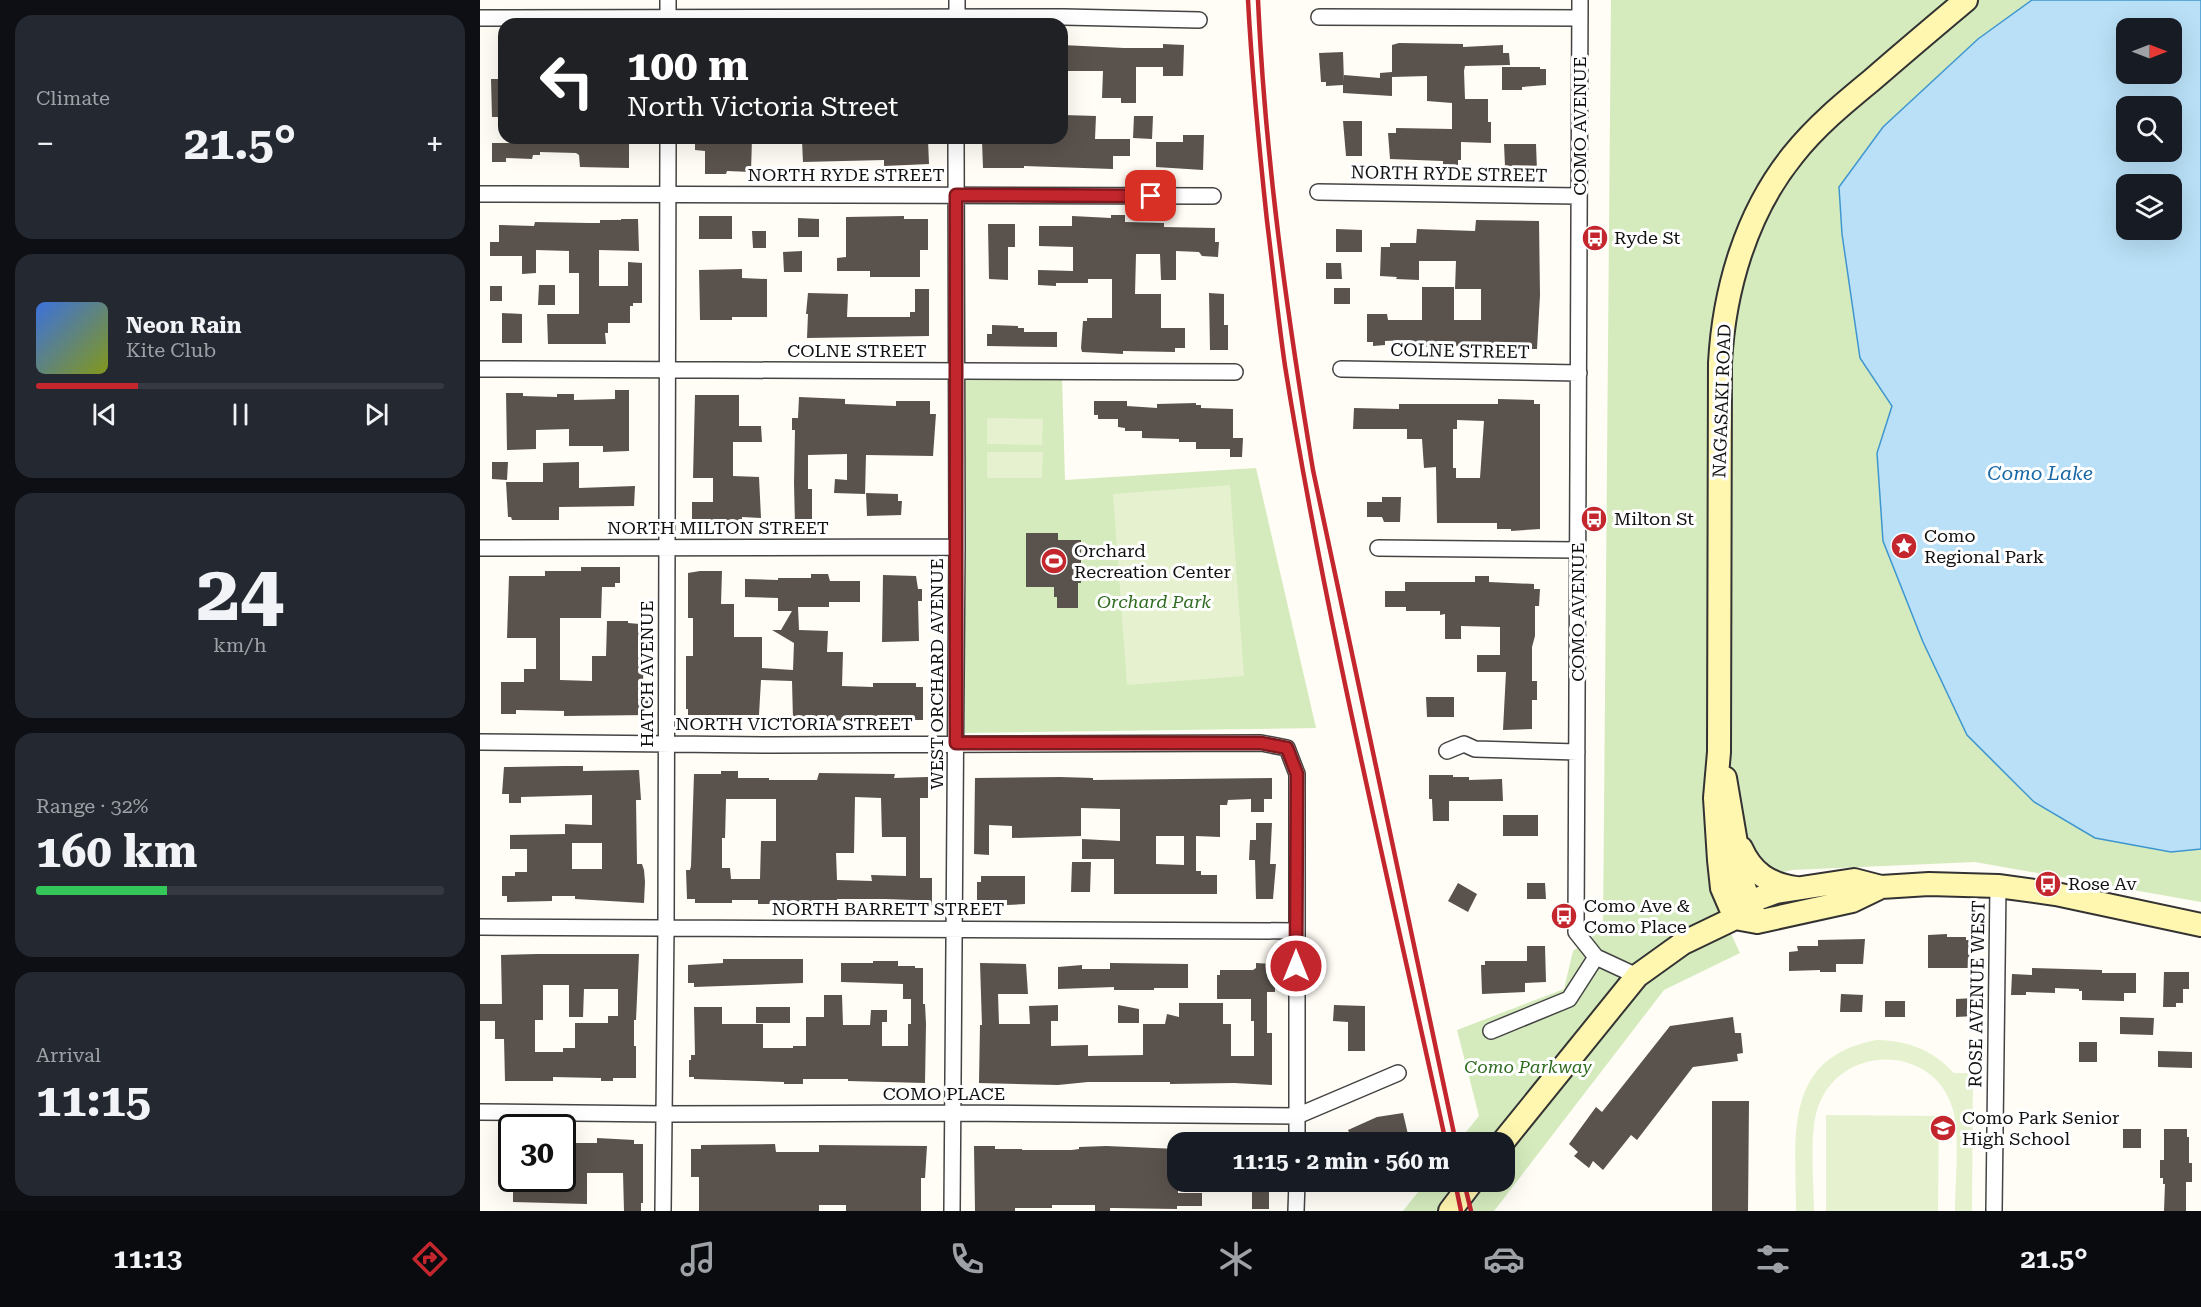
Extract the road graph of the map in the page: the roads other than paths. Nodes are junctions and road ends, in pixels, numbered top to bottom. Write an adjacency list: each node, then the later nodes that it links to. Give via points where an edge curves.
1 (668, 0): 8 (street)
2 (957, 0): 9 (street)
3 (1580, 0): 10 (street, COMO AVENUE)
4 (1966, 0): 37 (street, NAGASAKI ROAD, via 1829,116 1791,157 1762,202 1737,262 1725,308 1720,363)
5 (1319, 17): 10 (street)
6 (480, 18): 7 (street)
7 (498, 18)
8 (668, 18)
9 (957, 18)
10 (1580, 18): 20 (street, COMO AVENUE)
11 (1198, 20): 12 (street)
12 (1068, 21)
13 (668, 144): 17 (street, HATCH AVENUE)
14 (956, 144): 18 (street, WEST ORCHARD AVENUE)
15 (1318, 192): 20 (street, NORTH RYDE STREET)
16 (480, 194): 17 (street, NORTH RYDE STREET)
17 (668, 194): 18 (street, NORTH RYDE STREET); 23 (street, HATCH AVENUE)
18 (956, 195): 19 (street, NORTH RYDE STREET); 24 (street, WEST ORCHARD AVENUE)
19 (1213, 196)
20 (1579, 196): 26 (street, COMO AVENUE)
21 (480, 369): 23 (street, COLNE STREET)
22 (1341, 369): 26 (street, COLNE STREET)
23 (667, 370): 24 (street, COLNE STREET); 30 (street, HATCH AVENUE)
24 (957, 371): 25 (street, COLNE STREET); 27 (street, WEST ORCHARD AVENUE)
25 (1235, 372)
26 (1579, 373): 31 (street, COMO AVENUE)
27 (957, 547): 30 (street, NORTH MILTON STREET); 33 (street, WEST ORCHARD AVENUE)
28 (480, 548): 30 (street, NORTH MILTON STREET)
29 (1378, 548): 31 (street)
30 (666, 549): 34 (street, HATCH AVENUE)
31 (1578, 550): 36 (street, COMO AVENUE)
32 (480, 742): 34 (street, NORTH VICTORIA STREET)
33 (956, 743): 34 (street, NORTH VICTORIA STREET); 46 (street, WEST ORCHARD AVENUE); 47 (street, NORTH VICTORIA STREET, via 1261,743 1287,748 1297,774)
34 (666, 744): 45 (street, HATCH AVENUE)
35 (1447, 751): 36 (street, via 1464,744 1475,749)
36 (1577, 752): 48 (street, COMO AVENUE, via 1576,932)
37 (1719, 752): 38 (street); 42 (street, via 1715,798 1722,888)
38 (1736, 837): 41 (street, via 1760,876); 42 (street)
39 (1998, 886): 40 (street); 43 (street, via 2091,900); 64 (street, ROSE AVENUE WEST)
40 (1881, 887): 41 (street, via 1854,880); 42 (street, via 1852,901)
41 (1800, 888): 42 (street, via 1776,892)
42 (1747, 914): 49 (street, via 1683,944)
43 (2201, 925)
44 (480, 927): 45 (street, NORTH BARRETT STREET)
45 (666, 927): 46 (street, NORTH BARRETT STREET); 54 (street, HATCH AVENUE)
46 (954, 928): 47 (street, NORTH BARRETT STREET); 53 (street, WEST ORCHARD AVENUE)
47 (1296, 931): 55 (street)
48 (1596, 957): 49 (street, COMO AVENUE); 50 (street, via 1569,999)
49 (1637, 976): 57 (street)
50 (1491, 1031)
51 (1398, 1073): 55 (street, COMO PLACE)
52 (480, 1112): 54 (street, COMO PLACE)
53 (953, 1113): 54 (street, COMO PLACE); 55 (street, COMO PLACE); 61 (street, WEST ORCHARD AVENUE)
54 (664, 1114): 60 (street, HATCH AVENUE)
55 (1297, 1116): 56 (street)
56 (1297, 1132)
57 (1511, 1132)
58 (1297, 1192): 62 (street)
59 (1464, 1192): 63 (street)
60 (663, 1211)
61 (952, 1211)
62 (1296, 1211)
63 (1450, 1211)
64 (1994, 1211)

